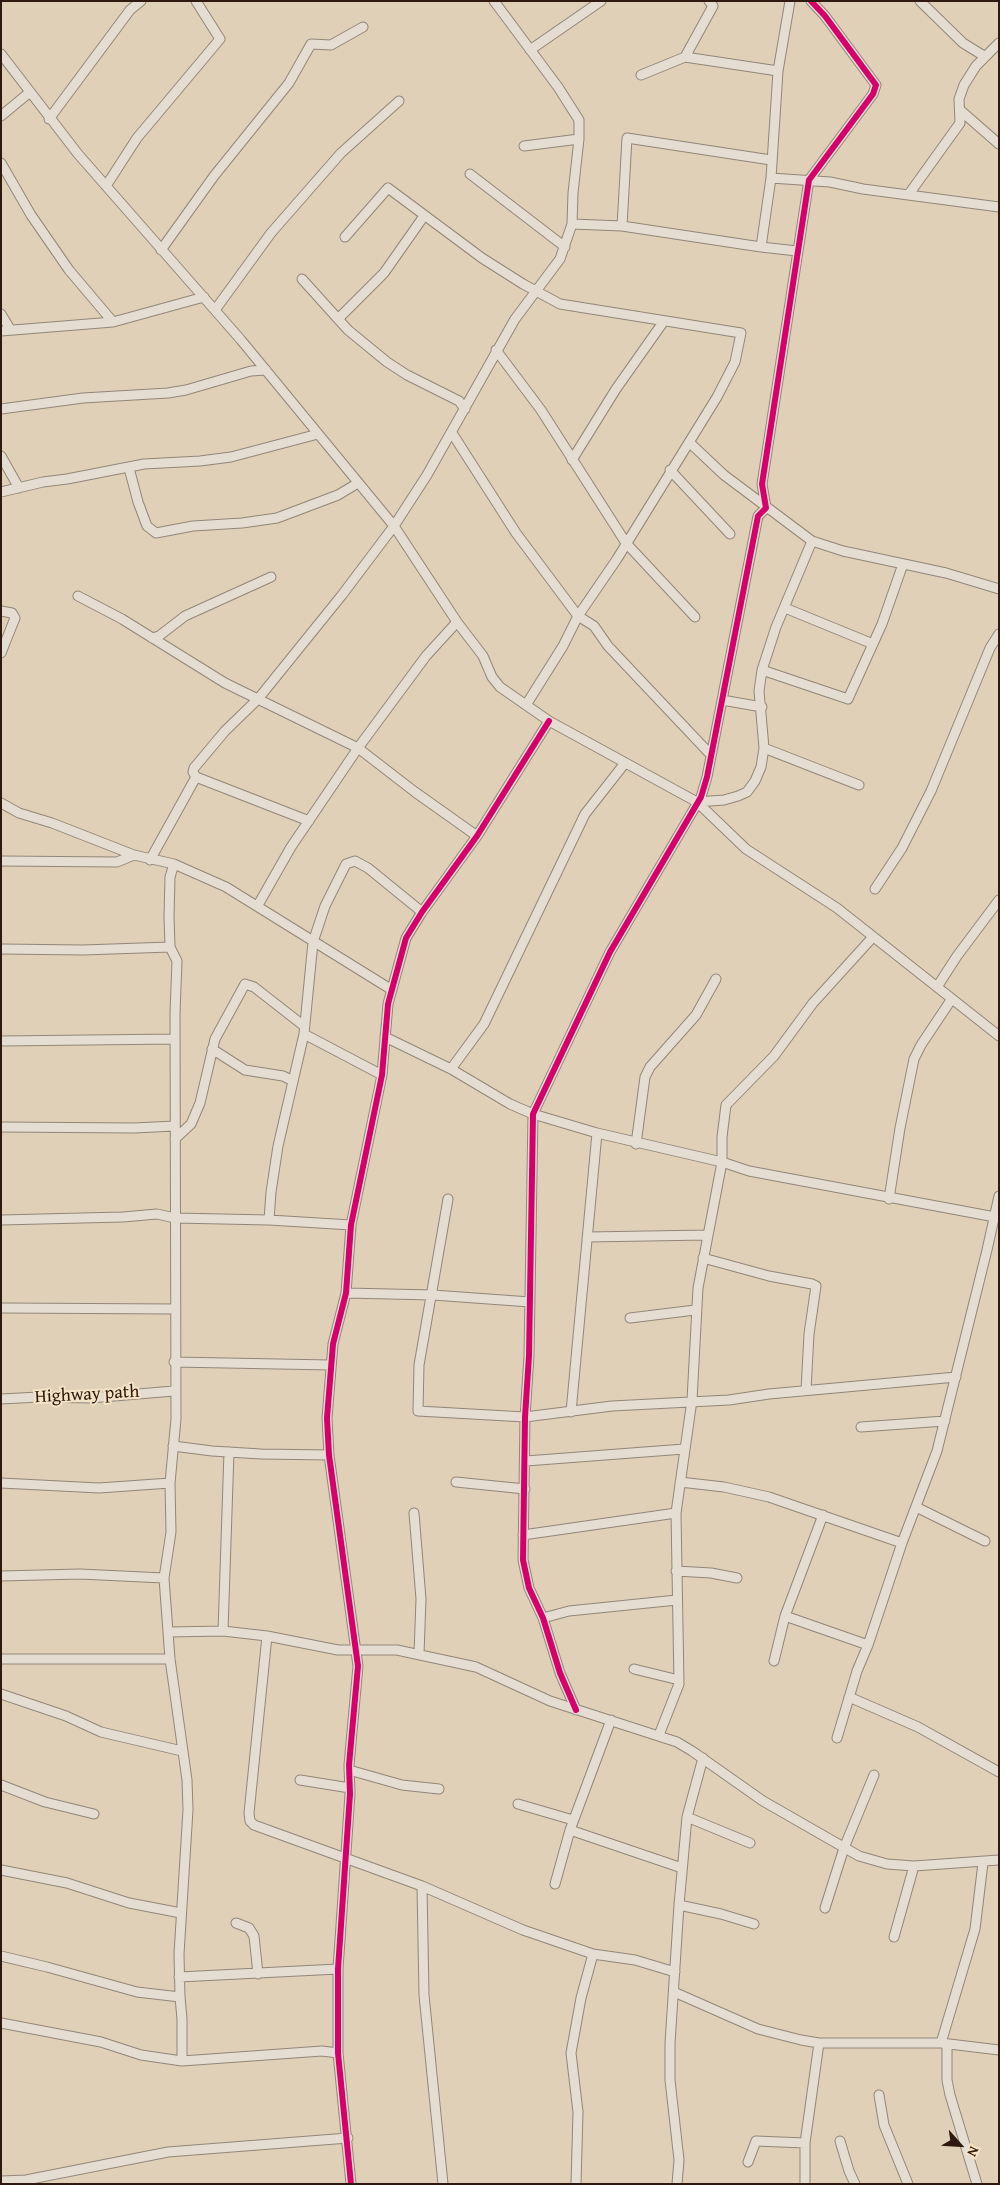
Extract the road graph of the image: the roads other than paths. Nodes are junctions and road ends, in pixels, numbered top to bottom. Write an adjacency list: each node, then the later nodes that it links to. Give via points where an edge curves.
1 (141, 1): 21 (street, via 130,10)
2 (196, 1): 30 (street, via 220,39 138,138)
3 (494, 1): 11 (street)
4 (601, 1): 11 (street)
5 (709, 1): 14 (street, via 713,6)
6 (790, 1): 15 (street)
7 (811, 1): 29 (street, via 876,85 873,94)
8 (920, 1): 13 (street, via 963,43)
9 (363, 27): 39 (street, via 331,44 312,44 289,83 214,176)
10 (999, 43): 13 (street)
11 (530, 50): 22 (street, via 574,111 580,127)
12 (1, 54): 17 (street)
13 (984, 56): 19 (street, via 964,85 959,99)
14 (685, 57): 15 (street); 16 (street)
15 (778, 71): 25 (street)
16 (641, 75)
17 (30, 92): 20 (street); 21 (street)
18 (399, 101): 44 (street, via 341,153 271,233)
19 (960, 110): 23 (street); 31 (street, via 960,124)
20 (1, 116)
21 (49, 119): 30 (street)
22 (579, 140): 24 (street); 34 (street)
23 (999, 144)
24 (524, 146)
25 (771, 160): 28 (street); 35 (street, via 628,138)
26 (1, 163): 48 (street, via 31,215 69,270)
27 (470, 174): 38 (street)
28 (771, 178): 29 (street); 37 (street)
29 (809, 180): 31 (street); 40 (street)
30 (106, 186): 39 (street)
31 (909, 194): 32 (street)
32 (999, 207)
33 (424, 216): 36 (street, via 388,188); 42 (street); 46 (street, via 384,273)
34 (572, 224): 35 (street); 38 (street)
35 (622, 226): 37 (street)
36 (345, 237)
37 (761, 246): 40 (street)
38 (565, 247): 42 (street)
39 (161, 250): 43 (street)
40 (797, 251): 66 (street, via 794,291 785,325 762,484)
41 (302, 279): 46 (street)
42 (537, 292): 47 (street, via 560,304); 50 (street)
43 (204, 297): 44 (street); 48 (street)
44 (215, 310): 51 (street)
45 (1, 314): 49 (street)
46 (339, 318): 53 (street, via 348,330 387,362)
47 (664, 321): 58 (street, via 741,333 735,362); 60 (street, via 616,388)
48 (113, 322): 49 (street)
49 (6, 330)
50 (496, 350): 52 (street); 60 (street, via 541,410)
51 (266, 370): 54 (street, via 251,371 177,392 83,398); 57 (street)
52 (469, 400): 53 (street); 55 (street)
53 (459, 401): 55 (street)
54 (1, 409)
55 (464, 409): 56 (street)
56 (452, 433): 67 (street); 77 (street, via 516,533)
57 (318, 434): 61 (street, via 231,457); 63 (street)
58 (690, 443): 62 (street); 66 (street)
59 (1, 456): 64 (street)
60 (572, 460): 70 (street)
61 (129, 468): 63 (street, via 147,526 156,533 277,518 338,496); 64 (street)
62 (670, 470): 68 (street); 70 (street)
63 (358, 483): 67 (street)
64 (19, 488): 65 (street)
65 (1, 492)
66 (766, 508): 69 (street); 86 (street, via 758,516)
67 (394, 526): 79 (street); 85 (street)
68 (730, 534)
69 (812, 541): 71 (street); 75 (street)
70 (626, 543): 77 (street); 78 (street)
71 (903, 564): 73 (street, via 946,573); 82 (street)
72 (271, 577): 81 (street, via 184,616)
73 (999, 590)
74 (78, 596): 81 (street)
75 (785, 608): 82 (street); 84 (street)
76 (1, 611): 83 (street, via 12,613 15,618)
77 (578, 616): 87 (street); 92 (street, via 594,626 608,646)
78 (695, 617)
79 (457, 622): 87 (street, via 483,656 496,682); 90 (street, via 426,656)
80 (999, 634): 104 (street, via 990,648 931,791 902,848)
81 (157, 638): 85 (street, via 225,683)
82 (873, 644): 84 (street, via 848,698 844,699)
83 (1, 653)
84 (762, 670): 88 (street, via 759,691)
85 (258, 699): 90 (street); 94 (street, via 197,764 193,772)
86 (722, 700): 88 (street); 92 (street)
87 (526, 706): 89 (street)
88 (762, 707): 91 (street)
89 (549, 721): 93 (street); 99 (street)
90 (358, 748): 98 (street); 99 (street)
91 (764, 748): 95 (street); 96 (street, via 761,767 747,792 724,800)
92 (711, 755): 96 (street)
93 (625, 763): 96 (street); 123 (street, via 585,814 484,1024)
94 (196, 777): 98 (street); 102 (street)
95 (858, 785)
96 (697, 802): 108 (street, via 746,849 837,908); 127 (street, via 610,952)
97 (1, 803): 100 (street, via 19,813)
98 (308, 821): 106 (street)
99 (477, 836): 107 (street)
100 (134, 856): 101 (street, via 118,862); 102 (street)
101 (1, 860)
102 (150, 860): 103 (street)
103 (174, 864): 106 (street); 110 (street, via 169,896)
104 (875, 889)
105 (999, 900): 113 (street)
106 (258, 905): 109 (street)
107 (422, 912): 109 (street, via 355,860 346,864 325,906); 114 (street, via 406,938)
108 (872, 938): 113 (street); 133 (street, via 813,1003 774,1056 726,1105)
109 (313, 942): 114 (street); 116 (street)
110 (170, 947): 111 (street); 119 (street, via 177,961)
111 (1, 950)
112 (716, 979): 132 (street, via 696,1015 645,1077)
113 (937, 987): 115 (street)
114 (392, 990): 118 (street)
115 (951, 1000): 117 (street); 135 (street, via 914,1059)
116 (304, 1030): 121 (street, via 254,986 245,984); 122 (street); 125 (street)
117 (999, 1036)
118 (384, 1037): 123 (street); 125 (street)
119 (175, 1039): 120 (street); 128 (street)
120 (1, 1041)
121 (212, 1049): 124 (street, via 245,1070); 131 (street, via 192,1124)
122 (296, 1064): 124 (street); 126 (street)
123 (451, 1069): 127 (street)
124 (283, 1076): 126 (street)
125 (382, 1076): 141 (street)
126 (293, 1081): 140 (street, via 270,1192)
127 (533, 1114): 130 (street); 147 (street)
128 (175, 1126): 129 (street); 131 (street)
129 (1, 1127)
130 (598, 1133): 132 (street); 143 (street)
131 (175, 1138): 138 (street)
132 (636, 1144): 133 (street)
133 (722, 1162): 135 (street, via 749,1171); 142 (street)
134 (999, 1197): 137 (street)
135 (889, 1198): 137 (street)
136 (448, 1199): 146 (street)
137 (995, 1216): 154 (street)
138 (175, 1218): 139 (street, via 157,1214 123,1218); 140 (street); 149 (street)
139 (1, 1220)
140 (269, 1220): 141 (street)
141 (351, 1225): 145 (street)
142 (707, 1235): 143 (street); 144 (street)
143 (588, 1237): 159 (street)
144 (703, 1258): 150 (street); 155 (street, via 816,1286)
145 (346, 1293): 146 (street); 153 (street)
146 (433, 1295): 147 (street); 160 (street, via 420,1365 418,1411)
147 (530, 1302): 160 (street)
148 (1, 1308): 149 (street)
149 (176, 1309): 152 (street)
150 (695, 1310): 151 (street); 158 (street)
151 (630, 1318)
152 (174, 1362): 153 (street); 156 (street)
153 (330, 1366): 166 (street)
154 (956, 1377): 155 (street); 161 (street)
155 (806, 1390): 158 (street, via 729,1400)
156 (174, 1391): 157 (street, Highway path, via 90,1398); 163 (street, via 176,1419)
157 (1, 1399)
158 (692, 1400): 159 (street); 164 (street)
159 (571, 1412): 160 (street)
160 (525, 1417): 167 (street)
161 (945, 1421): 162 (street); 173 (street)
162 (861, 1427)
163 (173, 1446): 165 (street); 171 (street)
164 (684, 1449): 167 (street); 169 (street)
165 (229, 1452): 166 (street); 187 (street)
166 (329, 1454): 191 (street)
167 (526, 1461): 172 (street)
168 (456, 1482): 172 (street)
169 (680, 1482): 174 (street); 176 (street, via 769,1497)
170 (1, 1483): 171 (street, via 99,1488)
171 (170, 1483): 182 (street, via 170,1532)
172 (525, 1489): 177 (street)
173 (916, 1507): 178 (street); 179 (street)
174 (676, 1513): 177 (street); 180 (street)
175 (414, 1514): 192 (street, via 421,1599)
176 (823, 1515): 179 (street); 185 (street)
177 (523, 1535): 186 (street, via 524,1574)
178 (985, 1541)
179 (902, 1543): 190 (street)
180 (676, 1571): 183 (street); 184 (street)
181 (1, 1576): 182 (street, via 80,1574)
182 (164, 1578): 188 (street)
183 (737, 1578)
184 (677, 1600): 186 (street, via 570,1611); 197 (street)
185 (785, 1616): 190 (street); 195 (street)
186 (543, 1618): 200 (street, via 560,1673)
187 (223, 1631): 188 (street); 189 (street)
188 (169, 1632): 193 (street)
189 (267, 1636): 191 (street, via 314,1647); 220 (street, via 250,1821 261,1830)
190 (868, 1645): 199 (street)
191 (355, 1649): 192 (street); 206 (street, via 358,1666)
192 (419, 1654): 200 (street, via 476,1668)
193 (170, 1658): 194 (street); 204 (street)
194 (1, 1659)
195 (774, 1661)
196 (634, 1669): 197 (street)
197 (679, 1680): 202 (street, via 676,1697)
198 (1, 1694): 204 (street, via 66,1716 101,1732)
199 (850, 1697): 203 (street); 207 (street, via 918,1726)
200 (576, 1710): 201 (street)
201 (611, 1720): 202 (street); 216 (street)
202 (659, 1735): 205 (street)
203 (836, 1738)
204 (182, 1751): 230 (street, via 188,1810)
205 (703, 1758): 215 (street); 219 (street, via 763,1801)
206 (349, 1770): 211 (street); 212 (street, via 402,1785)
207 (999, 1772)
208 (874, 1775): 219 (street)
209 (300, 1780): 211 (street)
210 (1, 1785): 214 (street, via 45,1802)
211 (350, 1788): 220 (street)
212 (440, 1789)
213 (518, 1804): 216 (street)
214 (94, 1814)
215 (688, 1817): 218 (street); 224 (street)
216 (574, 1820): 217 (street)
217 (570, 1830): 224 (street); 226 (street)
218 (750, 1843)
219 (844, 1848): 223 (street, via 887,1864); 229 (street)
220 (344, 1857): 227 (street); 236 (street)
221 (999, 1860): 222 (street)
222 (983, 1863): 223 (street); 244 (street, via 975,1929)
223 (914, 1866): 233 (street)
224 (682, 1868): 228 (street)
225 (1, 1870): 230 (street, via 67,1883 128,1903)
226 (555, 1884)
227 (422, 1886): 234 (street, via 523,1930); 255 (street, via 424,1995)
228 (678, 1906): 232 (street); 237 (street)
229 (825, 1908)
230 (181, 1913): 239 (street)
231 (236, 1923): 238 (street, via 249,1928 254,1936)
232 (754, 1924)
233 (894, 1937)
234 (593, 1954): 237 (street, via 635,1960); 256 (street, via 571,2053 578,2112)
235 (1, 1956): 241 (street, via 138,1992)
236 (338, 1969): 238 (street); 246 (street)
237 (675, 1972): 240 (street)
238 (258, 1974): 239 (street)
239 (179, 1977): 241 (street)
240 (674, 1992): 243 (street, via 758,2029); 257 (street, via 670,2080 679,2160)
241 (180, 1997): 247 (street)
242 (1, 2023): 247 (street, via 101,2042 141,2055)
243 (819, 2043): 244 (street); 251 (street)
244 (944, 2043): 245 (street); 261 (street, via 950,2095)
245 (999, 2050)
246 (338, 2053): 247 (street, via 322,2051); 249 (street)
247 (182, 2061)
248 (879, 2095): 260 (street, via 884,2125)
249 (348, 2138): 253 (street, via 168,2152 26,2180); 254 (street)
250 (840, 2142): 259 (street)
251 (805, 2143): 252 (street, via 756,2141); 258 (street)
252 (748, 2162)
253 (1, 2181)
254 (351, 2184)
255 (442, 2184)
256 (576, 2184)
257 (677, 2184)
258 (805, 2184)
259 (855, 2184)
260 (908, 2184)
261 (977, 2184)

